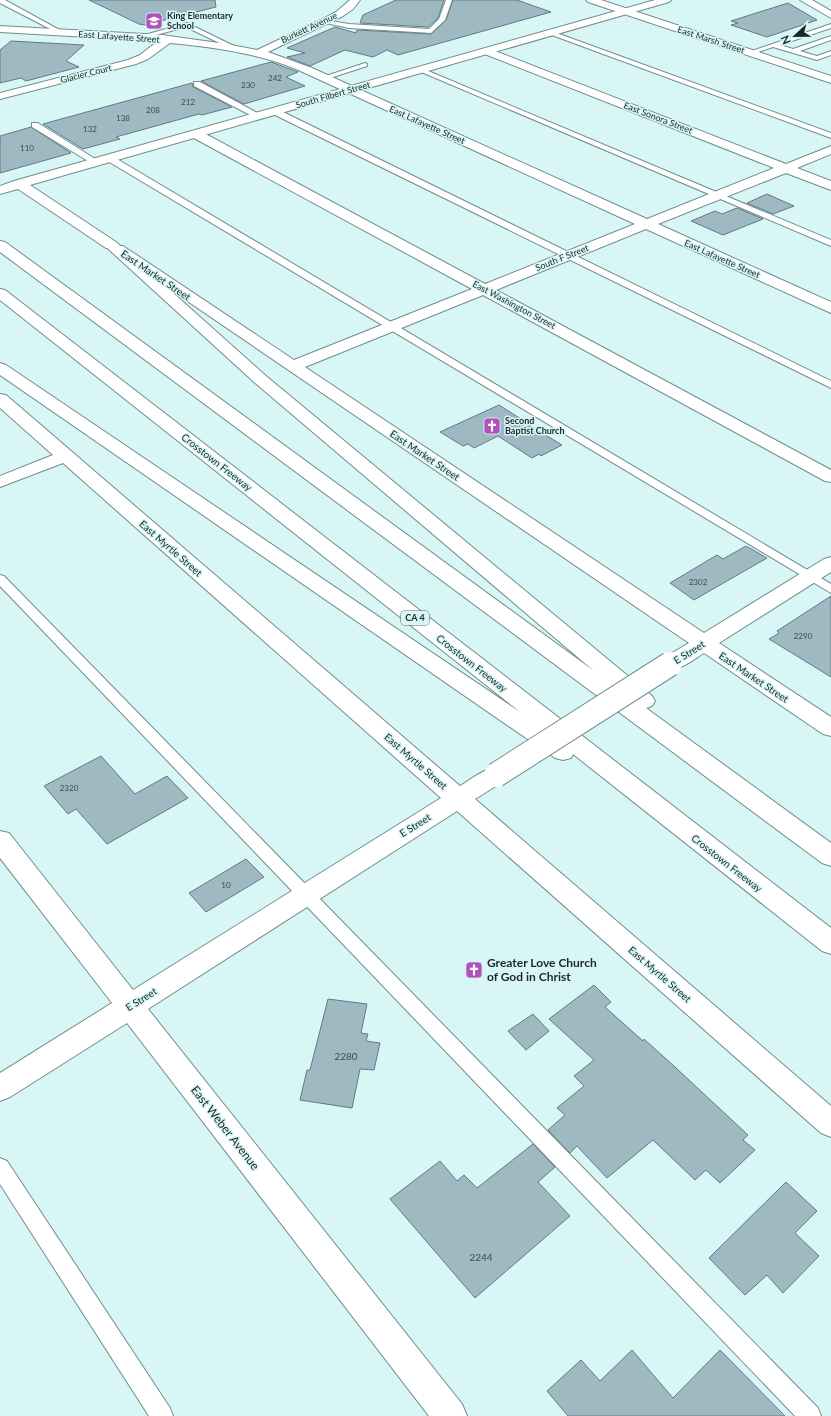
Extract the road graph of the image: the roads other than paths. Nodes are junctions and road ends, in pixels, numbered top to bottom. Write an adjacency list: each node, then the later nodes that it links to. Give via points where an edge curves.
1 (0, 0): 12 (lane)
2 (355, 0): 9 (main road, Burkett Avenue, via 346,11)
3 (449, 0): 9 (lane, via 442,20 431,31)
4 (591, 0): 7 (main road, East Marsh Street)
5 (666, 0): 7 (main road, South Filbert Street)
6 (805, 0): 8 (main road)
7 (625, 11): 13 (main road, South Filbert Street); 22 (main road, East Marsh Street)
8 (831, 15)
9 (324, 22): 21 (main road, Burkett Avenue)
10 (831, 26): 17 (lane)
11 (1, 29): 12 (main road, East Lafayette Street)
12 (62, 33): 14 (main road, East Lafayette Street)
13 (551, 33): 19 (main road, South Filbert Street); 35 (lane)
14 (137, 38): 16 (main road, East Lafayette Street); 18 (lane, via 187,24)
15 (831, 38): 20 (lane)
16 (167, 40): 18 (main road, East Lafayette Street); 30 (main road, Glacier Court, via 144,57 132,62)
17 (772, 45): 20 (lane); 22 (lane)
18 (234, 48): 21 (main road, East Lafayette Street)
19 (486, 51): 25 (main road, South Filbert Street); 39 (main road, East Sonora Street)
20 (793, 52): 23 (lane, via 817,58)
21 (259, 53): 26 (main road, East Lafayette Street)
22 (749, 53): 27 (main road, East Marsh Street)
23 (831, 53)
24 (365, 65): 26 (lane)
25 (421, 70): 29 (main road, South Filbert Street); 43 (lane)
26 (324, 78): 29 (main road, East Lafayette Street)
27 (831, 80)
28 (197, 84): 32 (lane)
29 (350, 90): 31 (main road, South Filbert Street); 44 (main road, East Lafayette Street)
30 (0, 96)
31 (274, 111): 32 (main road, South Filbert Street); 48 (lane)
32 (259, 116): 34 (main road, South Filbert Street)
33 (35, 125): 38 (lane)
34 (196, 134): 37 (main road, South Filbert Street); 49 (main road, East Washington Street)
35 (831, 136)
36 (831, 150): 39 (main road, South F Street)
37 (109, 158): 38 (main road, South Filbert Street); 52 (lane)
38 (96, 162): 40 (main road, South Filbert Street)
39 (785, 168): 41 (main road, East Sonora Street); 43 (main road, South F Street)
40 (19, 184): 42 (main road, South Filbert Street); 47 (main road, East Market Street)
41 (831, 186)
42 (0, 190)
43 (718, 195): 44 (main road, South F Street); 45 (lane)
44 (646, 224): 48 (main road, South F Street); 51 (main road, East Lafayette Street)
45 (831, 243)
46 (0, 245): 68 (main road)
47 (111, 245): 53 (main road, East Market Street); 68 (main road, via 260,379)
48 (567, 256): 49 (main road, South F Street); 55 (lane)
49 (484, 289): 52 (main road, South F Street); 58 (main road, East Washington Street)
50 (0, 293): 70 (main road, Crosstown Freeway / CA 4)
51 (831, 308)
52 (392, 326): 53 (main road, South F Street); 61 (lane)
53 (293, 366): 64 (main road, East Market Street)
54 (0, 368): 70 (main road)
55 (831, 386)
56 (0, 399): 57 (main road, East Myrtle Street)
57 (65, 456): 59 (main road); 66 (main road, East Myrtle Street)
58 (831, 477)
59 (0, 482)
60 (831, 564): 61 (main road, E Street)
61 (810, 577): 63 (lane); 64 (main road, E Street)
62 (0, 579): 71 (lane)
63 (831, 589)
64 (704, 643): 65 (main road, East Market Street); 66 (main road, E Street, bridge)
65 (831, 728)
66 (458, 798): 71 (main road, E Street); 75 (main road, East Myrtle Street)
67 (0, 840): 73 (main road, East Weber Avenue)
68 (815, 844): 69 (main road)
69 (831, 856)
70 (731, 866): 72 (main road, Crosstown Freeway / CA 4)
71 (305, 895): 73 (main road, E Street); 79 (lane)
72 (831, 943)
73 (130, 1006): 74 (main road, E Street); 78 (main road, East Weber Avenue)
74 (0, 1088)
75 (831, 1124)
76 (0, 1167): 77 (lane)
77 (162, 1416)
78 (450, 1416)
79 (810, 1416)

